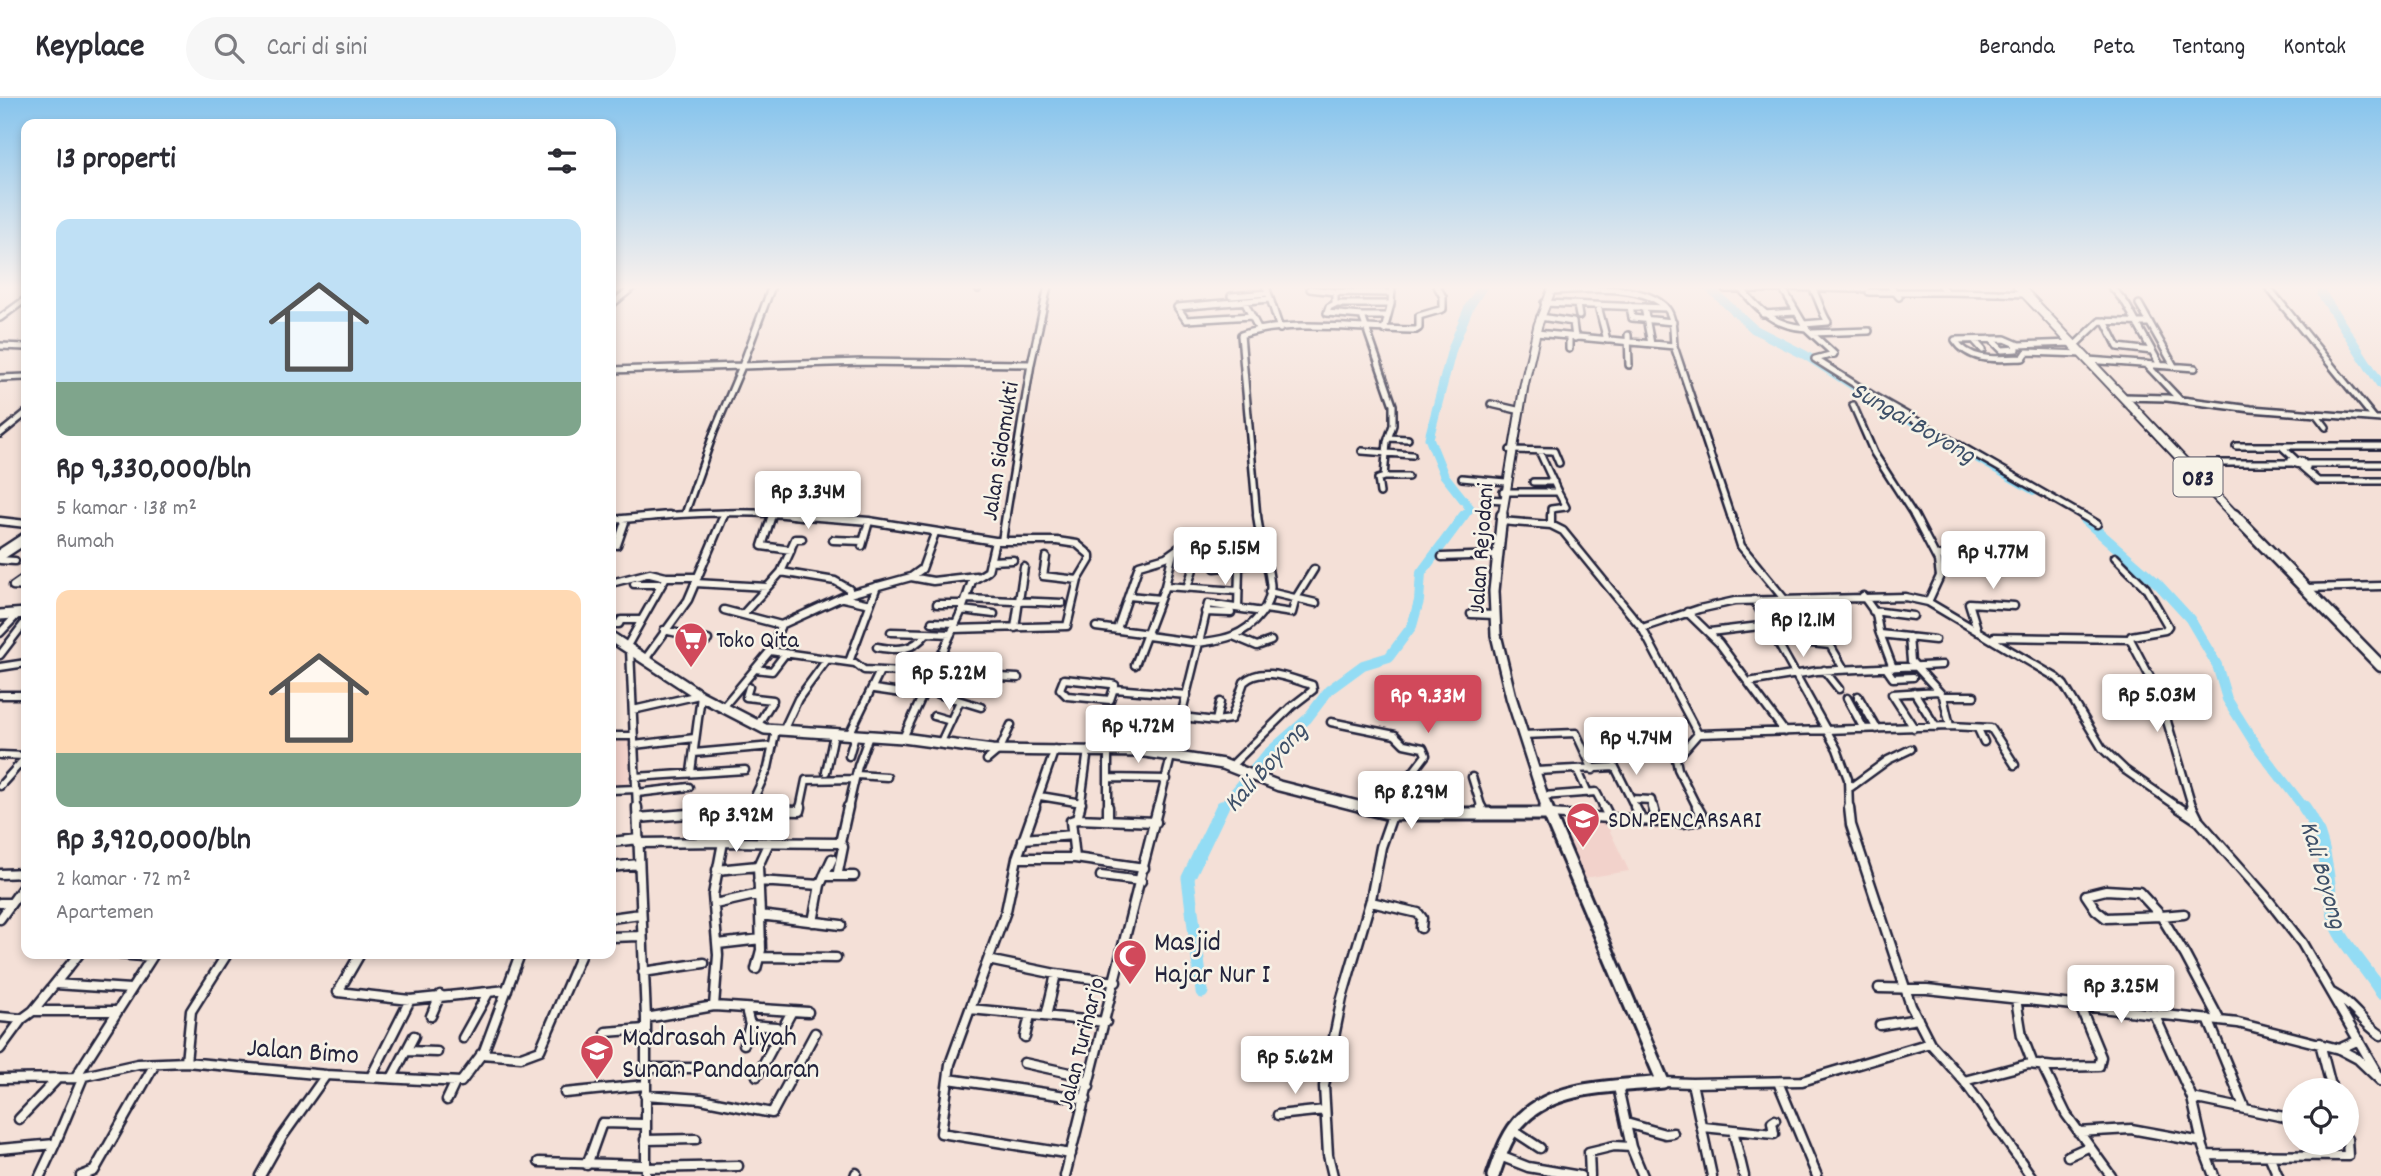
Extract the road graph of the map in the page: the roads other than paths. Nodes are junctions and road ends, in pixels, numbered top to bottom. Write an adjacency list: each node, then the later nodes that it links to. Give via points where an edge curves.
1 (753, 336): 38 (street)
2 (1037, 336): 34 (street, Jalan Sidomukti)
3 (1241, 336): 93 (street)
4 (1368, 336): 55 (street, via 1393,405)
5 (1535, 336): 48 (main road, Jalan Rejodani)
6 (1567, 336): 18 (street)
7 (1605, 336): 21 (street)
8 (1628, 336): 22 (street)
9 (1649, 336): 23 (street)
10 (1674, 336): 26 (street)
11 (1816, 336): 89 (street, via 1834,354 1815,359)
12 (2066, 336): 31 (main road, 083)
13 (2088, 336): 31 (street)
14 (2112, 336): 28 (street, via 2116,345)
15 (2144, 336): 32 (street)
16 (2157, 336): 39 (street)
17 (2308, 336): 51 (street)
18 (1572, 337): 21 (street); 29 (street)
19 (1974, 340): 20 (street); 30 (street); 31 (street, via 1954,340 1977,358)
20 (1990, 340): 24 (street); 24 (street, via 2002,350 2016,349)
21 (1607, 341): 22 (street)
22 (1627, 342): 23 (street); 36 (street)
23 (1651, 344): 26 (street)
24 (2016, 344): 31 (street, via 2051,344)
25 (0, 346): 27 (street)
26 (1674, 346): 143 (street, via 1741,546)
27 (21, 347)
28 (2125, 348): 32 (street); 33 (street)
29 (1569, 349)
30 (1983, 350)
31 (2080, 351): 33 (street); 44 (main road, 083)
32 (2152, 351): 37 (street)
33 (2133, 362): 35 (street)
34 (1031, 364): 38 (street); 95 (street, Jalan Sidomukti)
35 (2146, 364): 37 (street); 45 (street)
36 (1629, 365)
37 (2160, 365): 39 (street)
38 (742, 366): 41 (street); 80 (street)
39 (2174, 366): 40 (street)
40 (2195, 368)
41 (616, 370)
42 (21, 377): 43 (street)
43 (0, 378)
44 (2122, 397): 45 (street); 67 (main road, 083)
45 (2180, 400): 49 (street)
46 (1491, 404): 48 (street)
47 (1853, 405): 102 (street, via 1874,453)
48 (1516, 414): 60 (main road, Jalan Rejodani)
49 (2316, 414): 51 (street); 53 (street)
50 (21, 417): 54 (street)
51 (2374, 418): 52 (street)
52 (2381, 419)
53 (2326, 427)
54 (0, 434)
55 (1388, 438): 56 (street); 63 (street)
56 (1408, 439)
57 (2236, 446): 58 (street)
58 (2281, 446): 59 (street); 65 (street)
59 (2381, 446)
60 (1510, 450): 62 (street); 76 (main road, Jalan Rejodani)
61 (1362, 451): 63 (street)
62 (1539, 451): 66 (street, via 1555,452); 75 (street)
63 (1385, 454): 64 (street); 70 (street)
64 (1412, 455)
65 (2294, 461): 67 (street); 69 (street)
66 (1559, 463)
67 (2184, 463): 132 (main road, 083)
68 (2381, 464): 69 (street)
69 (2305, 465): 73 (street, via 2318,481)
70 (1384, 477): 71 (street); 77 (street, via 1378,479)
71 (1408, 477)
72 (1462, 478): 76 (street)
73 (2381, 481)
74 (1533, 482): 75 (street)
75 (1554, 482): 78 (street)
76 (1504, 491): 78 (street); 79 (street); 87 (main road, Jalan Rejodani)
77 (1380, 492)
78 (1558, 492): 90 (street, via 1566,507 1552,509)
79 (1485, 499)
80 (685, 513): 81 (street); 83 (street)
81 (725, 513): 82 (street); 120 (street)
82 (772, 514): 86 (street); 98 (street, via 762,546)
83 (626, 519): 84 (street); 97 (street)
84 (616, 520)
85 (0, 521): 88 (street)
86 (869, 521): 91 (street); 94 (street, via 863,544)
87 (1502, 521): 90 (street); 101 (main road, Jalan Rejodani)
88 (21, 523)
89 (2097, 524)
90 (1551, 525): 178 (street, via 1582,552)
91 (935, 533): 95 (street); 119 (street, via 922,569)
92 (802, 539): 98 (street, via 795,539)
93 (1259, 539): 100 (street, via 1206,537); 110 (street)
94 (833, 540)
95 (998, 541): 109 (street, Jalan Sidomukti); 121 (street, via 1077,544 1090,555)
96 (21, 542): 103 (main road)
97 (617, 545)
98 (791, 548): 116 (street)
99 (2014, 551): 102 (street, via 1996,552 1995,559 1976,557 1971,562)
100 (1173, 553): 127 (street); 136 (street, via 1139,565)
101 (1497, 555): 105 (street); 166 (main road, Jalan Rejodani)
102 (1935, 555): 147 (street, via 1940,576)
103 (0, 557): 108 (street)
104 (1046, 557): 121 (street, via 1043,576)
105 (1442, 557)
106 (2115, 557): 191 (street, via 2137,576 2168,626)
107 (1013, 560): 109 (street)
108 (15, 561)
109 (990, 561): 117 (street, via 988,571)
110 (1266, 563): 114 (street); 134 (street)
111 (1194, 566): 131 (street)
112 (1024, 567): 144 (street)
113 (1215, 568): 114 (street)
114 (1239, 568): 133 (street)
115 (1314, 569): 139 (street)
116 (781, 572): 130 (street); 135 (street, via 835,581)
117 (976, 576): 119 (street, via 946,583); 150 (street)
118 (666, 577): 120 (street); 123 (street, via 650,573); 125 (street)
119 (911, 577): 126 (street)
120 (697, 580): 130 (street); 180 (street, via 688,600)
121 (1078, 580): 177 (street, via 1067,626)
122 (21, 581): 129 (street, via 13,587)
123 (616, 582)
124 (635, 584): 125 (street)
125 (661, 584): 169 (street)
126 (877, 586): 135 (street); 148 (street)
127 (1166, 586): 131 (street); 141 (street)
128 (2381, 586): 132 (street)
129 (21, 587)
130 (767, 587): 160 (street)
131 (1187, 588): 133 (street)
132 (2303, 588): 209 (main road, 083)
133 (1238, 592): 152 (street)
134 (1269, 592): 139 (street); 154 (street)
135 (849, 594): 138 (street)
136 (1129, 596): 141 (street); 179 (street)
137 (1863, 596): 140 (street); 147 (street, via 1909,596); 156 (street)
138 (841, 598): 148 (street); 172 (street)
139 (1296, 598): 146 (street); 154 (street, via 1290,614)
140 (1829, 598): 143 (street); 155 (street)
141 (1160, 599): 187 (street)
142 (1754, 600): 143 (street); 158 (street); 173 (street)
143 (1784, 600): 167 (street)
144 (1021, 602): 145 (street); 150 (street); 177 (street)
145 (1062, 603)
146 (1316, 603)
147 (1928, 603): 183 (street)
148 (870, 604): 205 (street)
149 (937, 604): 150 (street)
150 (964, 605): 163 (street); 176 (street)
151 (2014, 606): 183 (street, via 1969,603)
152 (1238, 608): 154 (street); 157 (street, via 1209,604)
153 (724, 610): 160 (street)
154 (1264, 611): 188 (street)
155 (1835, 611)
156 (1873, 611): 168 (street); 186 (street)
157 (1205, 612): 161 (street); 196 (street, Jalan Turiharjo)
158 (1687, 612): 178 (street); 182 (street)
159 (21, 613): 165 (main road)
160 (744, 613): 172 (street)
161 (1231, 613)
162 (21, 614): 185 (street)
163 (994, 614)
164 (1471, 614): 166 (street)
165 (0, 615)
166 (1494, 615): 263 (main road, Jalan Rejodani)
167 (1798, 616)
168 (1913, 616)
169 (641, 620): 171 (street); 199 (street)
170 (932, 622): 176 (street)
171 (616, 624)
172 (781, 625): 200 (street)
173 (1768, 625): 182 (street); 217 (street)
174 (1096, 627): 179 (street)
175 (21, 628): 202 (street)
176 (953, 628): 177 (street); 184 (street); 218 (street)
177 (1015, 628)
178 (1642, 628): 261 (street)
179 (1117, 629): 187 (street)
180 (664, 630): 193 (street); 203 (street)
181 (891, 632): 184 (street)
182 (1710, 632): 223 (street)
183 (1978, 632): 190 (street)
184 (927, 633): 198 (street, via 913,648)
185 (0, 634)
186 (1880, 634): 189 (street); 212 (street)
187 (1148, 635): 196 (street); 207 (street)
188 (1233, 636): 194 (street, via 1257,648); 196 (street)
189 (1909, 637): 195 (street); 211 (street, via 1910,661)
190 (1992, 638): 191 (street); 318 (street, via 2057,678 2102,748 2125,770)
191 (2130, 639): 318 (street, via 2159,694)
192 (616, 640): 199 (main road)
193 (708, 640)
194 (1271, 640)
195 (1935, 640)
196 (1199, 643): 234 (street, Jalan Turiharjo)
197 (1811, 643): 214 (street, via 1830,645)
198 (877, 647)
199 (628, 648): 203 (main road); 243 (street)
200 (769, 651): 201 (street); 213 (street)
201 (785, 654): 204 (street); 213 (street, via 772,671)
202 (0, 655)
203 (646, 658): 235 (main road)
204 (826, 661): 205 (street); 257 (street)
205 (849, 662): 216 (street, via 864,670)
206 (21, 664): 210 (street)
207 (1135, 665)
208 (1942, 665): 211 (street)
209 (2381, 666)
210 (0, 667)
211 (1915, 667): 212 (street); 230 (street)
212 (1889, 668): 214 (street); 221 (street, via 1893,678)
213 (755, 669): 241 (street)
214 (1843, 669): 215 (street)
215 (1824, 670): 217 (street); 226 (street)
216 (880, 671): 218 (street); 225 (street)
217 (1797, 673): 223 (street); 259 (street)
218 (932, 674): 219 (street); 229 (street)
219 (950, 674): 220 (street); 231 (street)
220 (963, 675): 222 (street); 239 (street)
221 (1913, 677)
222 (1018, 678)
223 (1748, 682): 258 (street)
224 (749, 687): 250 (street, via 746,697 773,700)
225 (874, 689): 229 (street); 262 (street)
226 (1839, 689)
227 (1115, 690): 227 (street, via 1110,700 1067,696 1060,690 1064,679 1111,684); 234 (street)
228 (1914, 692): 230 (street); 252 (street); 253 (street, via 1892,695)
229 (924, 693): 231 (street); 267 (street)
230 (1941, 693): 237 (street); 251 (street)
231 (938, 694): 239 (street)
232 (0, 695): 233 (street)
233 (21, 695)
234 (1187, 695): 245 (street, Jalan Turiharjo)
235 (698, 696): 241 (main road); 243 (street); 266 (street)
236 (1858, 696): 255 (street)
237 (1974, 696)
238 (1847, 698): 254 (street)
239 (956, 700): 242 (street); 246 (street)
240 (1220, 702): 247 (street)
241 (724, 706): 250 (main road)
242 (981, 707)
243 (633, 710): 268 (street)
244 (934, 716): 246 (street)
245 (1182, 717): 247 (street); 279 (street, Jalan Turiharjo)
246 (951, 721): 270 (street)
247 (1216, 722): 285 (street, via 1231,719 1245,682 1254,675 1314,687)
248 (1331, 722): 310 (street, via 1395,735 1404,744 1425,751 1426,757 1407,780)
249 (1011, 725): 272 (street)
250 (757, 726): 257 (main road)
251 (1950, 726): 252 (street); 256 (street)
252 (1936, 727): 253 (street)
253 (1914, 728): 255 (street)
254 (1864, 729): 255 (street); 259 (street)
255 (1877, 729)
256 (1978, 729): 269 (street); 284 (street, via 1991,728)
257 (779, 731): 260 (main road); 271 (street)
258 (1785, 732): 259 (street); 261 (street)
259 (1827, 732): 300 (street)
260 (834, 734): 262 (main road); 291 (street)
261 (1698, 734): 320 (street, via 1676,759 1701,814 1699,820)
262 (852, 735): 264 (main road); 280 (street)
263 (1521, 735): 287 (street, via 1576,733); 288 (main road, Jalan Rejodani)
264 (869, 736): 267 (main road); 294 (street)
265 (616, 737): 268 (street)
266 (695, 738): 268 (street); 277 (street)
267 (903, 738): 270 (main road)
268 (634, 740): 293 (street)
269 (1984, 742)
270 (940, 744): 272 (main road)
271 (773, 746): 277 (street); 308 (street)
272 (1000, 749): 273 (main road); 282 (street)
273 (1055, 750): 274 (main road); 304 (street)
274 (1088, 750): 276 (main road); 307 (street)
275 (1911, 750): 300 (street, via 1895,753)
276 (1108, 751): 279 (main road); 296 (street)
277 (694, 753): 290 (street)
278 (0, 755): 281 (street)
279 (1172, 755): 285 (main road); 297 (street, Jalan Turiharjo)
280 (849, 756)
281 (21, 758)
282 (987, 760)
283 (21, 762): 298 (street)
284 (2015, 765)
285 (1235, 768): 310 (main road, via 1279,786)
286 (745, 769): 290 (street)
287 (1593, 770): 289 (street); 306 (street, via 1615,767)
288 (1536, 771): 289 (street); 305 (main road, Jalan Rejodani)
289 (1578, 771): 303 (street)
290 (691, 772): 293 (street)
291 (826, 772)
292 (1472, 776): 312 (street)
293 (635, 777): 302 (street)
294 (856, 777): 295 (street); 308 (street, via 806,780 800,811); 327 (street)
295 (887, 777)
296 (1108, 778): 297 (street); 316 (street)
297 (1167, 779): 319 (street, Jalan Turiharjo)
298 (0, 786)
299 (689, 786): 302 (street)
300 (1851, 787): 380 (street, via 1848,814)
301 (616, 790): 302 (street)
302 (637, 791): 313 (street)
303 (1588, 793): 305 (street); 315 (street, via 1598,793)
304 (1040, 796): 307 (street); 322 (street)
305 (1543, 796): 311 (main road, Jalan Rejodani)
306 (1632, 799): 317 (street); 320 (street, via 1651,800)
307 (1082, 803): 314 (street)
308 (748, 810): 325 (street, via 736,819)
309 (713, 812): 313 (street)
310 (1392, 814): 312 (main road); 347 (street)
311 (1550, 814): 312 (main road); 315 (street); 443 (main road, Jalan Rejodani)
312 (1484, 815)
313 (638, 818): 323 (street)
314 (1077, 819): 316 (street); 321 (street, via 1071,821)
315 (1610, 819): 317 (street)
316 (1108, 820): 319 (street)
317 (1642, 821): 320 (street)
318 (2199, 821): 383 (street, via 2302,943)
319 (1156, 822): 334 (street, Jalan Turiharjo)
320 (1657, 822)
321 (1073, 835): 322 (street); 329 (street)
322 (1023, 839): 328 (street)
323 (640, 841): 324 (street); 325 (street); 331 (street)
324 (616, 842)
325 (723, 842): 326 (street); 335 (street)
326 (769, 842): 327 (street); 333 (street)
327 (840, 843): 336 (street, via 844,847)
328 (1017, 858): 329 (street); 372 (street, via 1006,911)
329 (1075, 858): 334 (street)
330 (832, 859): 339 (street)
331 (638, 864): 332 (street); 351 (street)
332 (616, 866)
333 (758, 866): 335 (street); 342 (street)
334 (1144, 868): 343 (street, Jalan Turiharjo)
335 (717, 870): 350 (street)
336 (838, 872)
337 (21, 873): 338 (street)
338 (0, 874)
339 (824, 876): 340 (street); 344 (street)
340 (855, 876)
341 (1101, 876): 343 (street)
342 (758, 881): 344 (street); 346 (street)
343 (1141, 881): 377 (street, Jalan Turiharjo)
344 (820, 885): 357 (street)
345 (21, 890): 349 (street)
346 (759, 894): 350 (street); 353 (street)
347 (1371, 902): 359 (street, via 1418,913); 456 (street, via 1342,998)
348 (0, 903): 349 (street)
349 (11, 903): 356 (street)
350 (715, 904): 363 (street)
351 (640, 914): 355 (street); 360 (street)
352 (2184, 914): 354 (street)
353 (760, 915): 357 (street); 362 (street)
354 (2160, 916): 354 (street, via 2102,918 2086,895 2137,891); 405 (street)
355 (616, 917)
356 (0, 919)
357 (813, 922): 358 (street)
358 (841, 925)
359 (1421, 928)
360 (640, 936): 361 (street); 375 (street)
361 (616, 937)
362 (761, 939): 363 (street); 364 (street)
363 (718, 944): 388 (street)
364 (760, 957): 365 (street); 374 (street)
365 (836, 958)
366 (75, 959): 378 (street)
367 (150, 959): 381 (street)
368 (224, 959): 426 (street, via 191,1011)
369 (357, 959): 387 (street, via 338,992)
370 (518, 959): 382 (street)
371 (579, 959): 425 (street, via 540,1050 522,1057)
372 (988, 960): 376 (street); 391 (street)
373 (704, 963): 375 (street)
374 (757, 969)
375 (643, 972): 401 (street)
376 (1056, 974): 377 (street); 399 (street)
377 (1116, 982): 406 (street, Jalan Turiharjo)
378 (55, 984): 381 (street); 392 (street)
379 (1879, 988): 380 (street)
380 (1905, 988): 386 (street); 403 (street)
381 (130, 989): 393 (street)
382 (507, 990): 384 (street); 425 (street)
383 (2330, 992): 413 (street, via 2342,997 2361,1022); 418 (street)
384 (488, 993): 385 (street); 416 (street)
385 (440, 995): 387 (street); 398 (street)
386 (2016, 999): 389 (street); 429 (street, via 2022,1037)
387 (410, 1000): 435 (street)
388 (714, 1006): 390 (street); 401 (street)
389 (2080, 1006): 396 (street); 429 (street, via 2102,1063 2088,1068)
390 (746, 1009): 394 (street); 407 (street)
391 (970, 1009): 397 (street); 440 (street)
392 (33, 1011): 393 (street); 402 (street)
393 (116, 1011): 434 (street)
394 (793, 1011): 395 (street); 433 (street)
395 (808, 1012)
396 (2154, 1014): 404 (street); 452 (street)
397 (1030, 1015): 399 (street); 415 (street)
398 (431, 1016)
399 (1046, 1016): 406 (street)
400 (0, 1017): 402 (street)
401 (646, 1018): 410 (street)
402 (22, 1019): 421 (street)
403 (1918, 1019): 408 (street); 419 (street)
404 (2208, 1019): 405 (street); 455 (street)
405 (2220, 1021): 420 (street)
406 (1106, 1022): 448 (street, Jalan Turiharjo)
407 (750, 1024): 409 (street); 417 (street, via 746,1040)
408 (1880, 1025)
409 (776, 1027)
410 (645, 1029): 411 (street); 430 (street)
411 (606, 1032)
412 (815, 1032): 451 (street, via 772,1113 701,1099)
413 (2381, 1035)
414 (414, 1036): 423 (street)
415 (1025, 1037)
416 (463, 1038)
417 (771, 1039)
418 (2359, 1040): 422 (street); 441 (street)
419 (1930, 1043): 442 (street); 444 (street, via 1802,1081)
420 (2320, 1043): 422 (street); 438 (street)
421 (0, 1049)
422 (2339, 1049): 441 (street)
423 (406, 1051): 424 (street); 437 (street)
424 (437, 1052)
425 (481, 1054): 445 (street, via 463,1081)
426 (186, 1062): 428 (street, Jalan Bimo); 432 (street, Jalan Bimo)
427 (1024, 1063): 448 (street, via 1079,1074)
428 (155, 1064): 434 (street, Jalan Bimo); 487 (street, via 94,1171)
429 (2038, 1065): 442 (street, via 2014,1066); 466 (street)
430 (645, 1068): 431 (street); 447 (street)
431 (695, 1068)
432 (326, 1075): 435 (street, Jalan Bimo); 488 (street)
433 (757, 1076)
434 (79, 1077): 436 (street, Jalan Bimo); 471 (street)
435 (371, 1077): 437 (street, Jalan Bimo)
436 (58, 1078): 439 (street, Jalan Bimo); 459 (street)
437 (392, 1078): 445 (street, Jalan Bimo)
438 (2329, 1078)
439 (0, 1079)
440 (949, 1079): 453 (street); 476 (street, via 941,1133)
441 (2381, 1080)
442 (1964, 1081): 498 (street)
443 (1663, 1082): 446 (street); 449 (main road)
444 (1778, 1082): 446 (street); 497 (street)
445 (455, 1083): 454 (street)
446 (1692, 1083): 463 (street)
447 (645, 1085): 450 (street); 451 (street)
448 (1089, 1087): 453 (street, Jalan Turiharjo)
449 (1618, 1087): 461 (street); 465 (main road, via 1547,1103 1523,1118)
450 (565, 1093)
451 (645, 1095): 462 (street)
452 (2192, 1098): 455 (street); 470 (street)
453 (1086, 1099): 476 (street, Jalan Turiharjo)
454 (447, 1100)
455 (2245, 1109): 458 (street)
456 (1321, 1110): 457 (street); 490 (street)
457 (1278, 1115)
458 (2282, 1117)
459 (19, 1119)
460 (1774, 1120): 464 (street, via 1774,1134)
461 (1626, 1123): 467 (street); 472 (street)
462 (645, 1124): 469 (street); 483 (street, via 602,1123)
463 (1703, 1127): 464 (street); 495 (street)
464 (1733, 1130): 496 (street)
465 (1514, 1131): 474 (street); 479 (main road)
466 (2078, 1132): 470 (street, via 2131,1129); 473 (street)
467 (1673, 1133)
468 (696, 1139): 469 (street)
469 (645, 1140): 485 (street)
470 (2202, 1142): 477 (street)
471 (55, 1144): 475 (street); 486 (street)
472 (1631, 1147): 493 (street, via 1589,1152); 494 (street)
473 (2088, 1147): 480 (street); 499 (street)
474 (1539, 1148)
475 (0, 1149)
476 (1071, 1154): 489 (street, Jalan Turiharjo)
477 (2206, 1155): 481 (street); 500 (street)
478 (2348, 1155): 481 (street)
479 (1500, 1156): 491 (main road); 492 (street, via 1528,1167)
480 (2068, 1156)
481 (2269, 1156): 501 (street)
482 (539, 1162): 483 (street)
483 (587, 1165): 485 (street)
484 (738, 1166): 485 (street)
485 (646, 1170)
486 (40, 1176)
487 (81, 1176)
488 (260, 1176)
489 (1065, 1176)
490 (1333, 1176)
491 (1493, 1176)
492 (1580, 1176)
493 (1590, 1176)
494 (1643, 1176)
495 (1712, 1176)
496 (1744, 1176)
497 (1817, 1176)
498 (2031, 1176)
499 (2111, 1176)
500 (2214, 1176)
501 (2278, 1176)

